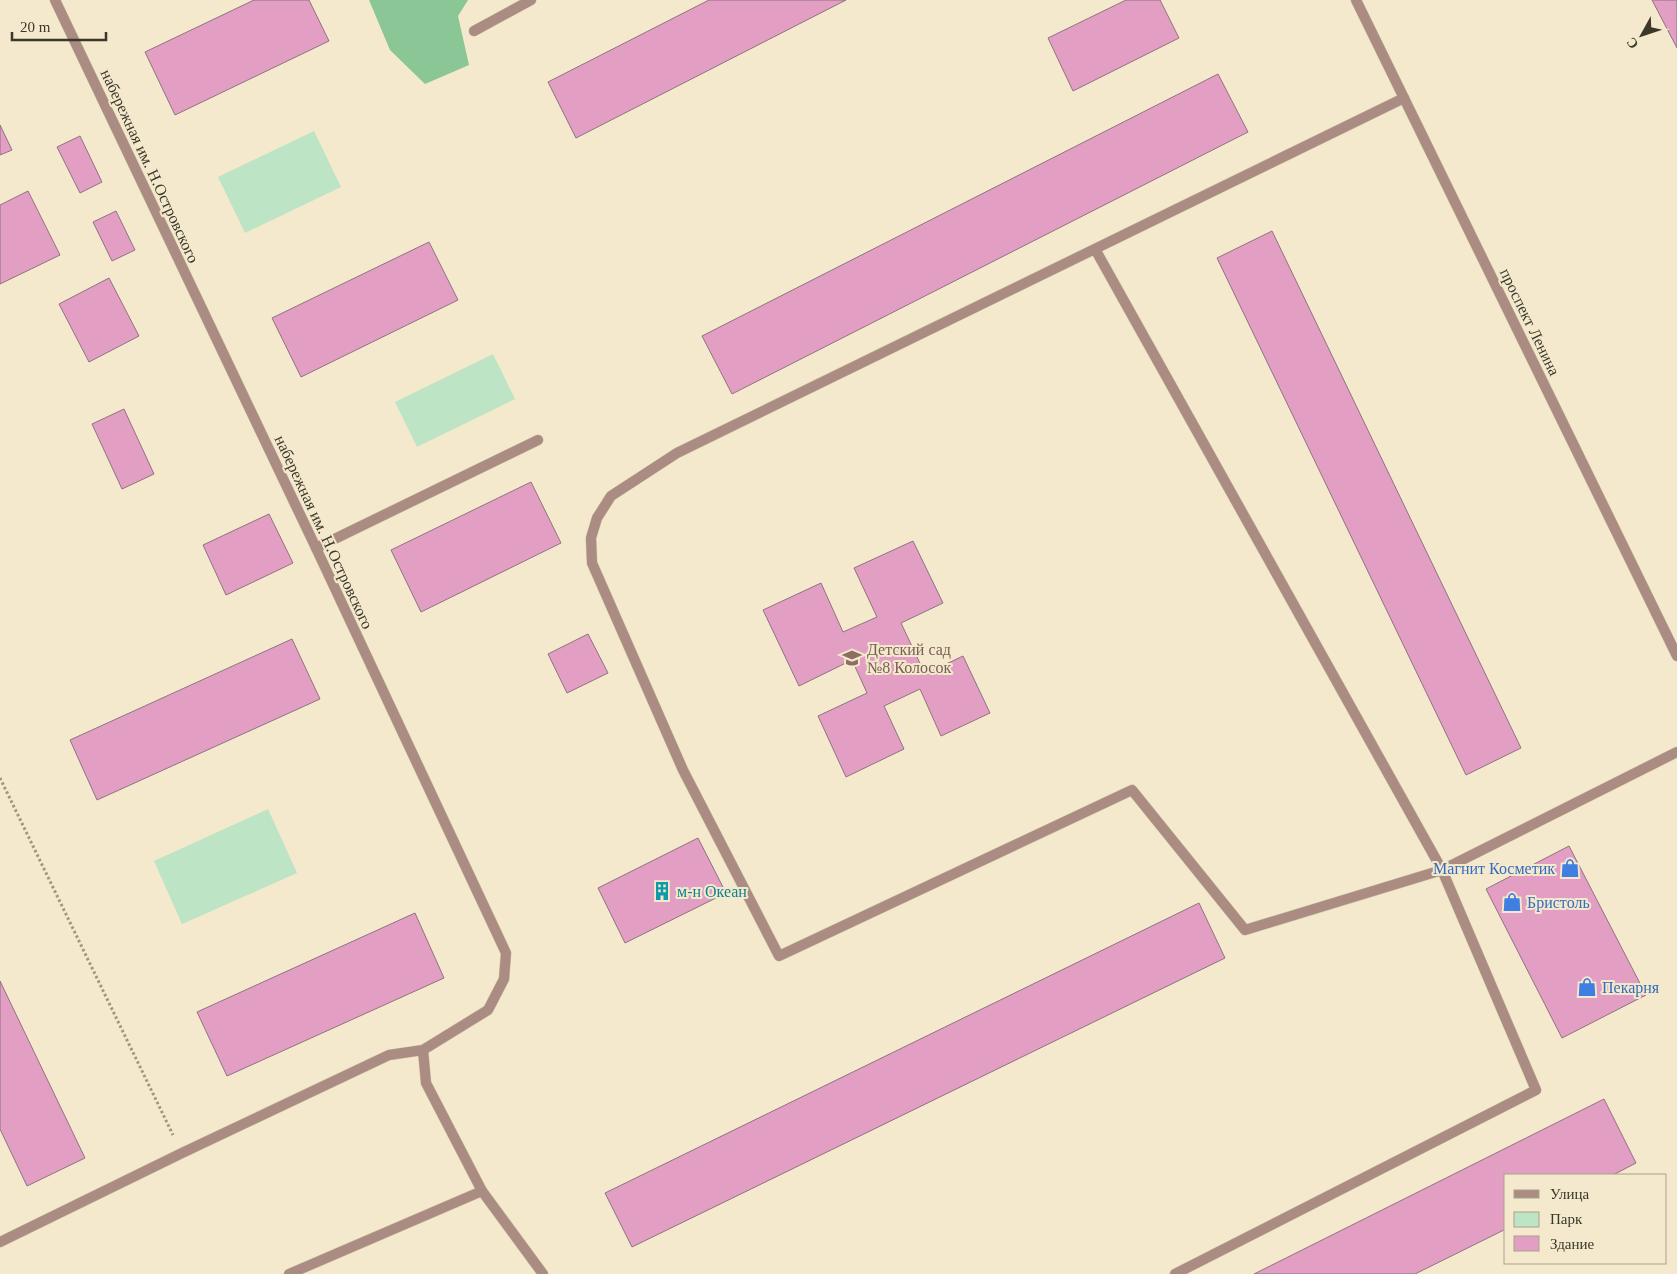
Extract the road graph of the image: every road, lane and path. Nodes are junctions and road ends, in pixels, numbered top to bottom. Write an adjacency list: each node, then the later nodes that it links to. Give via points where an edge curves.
1 (55, 0): 8 (street, набережная им. Н.Островского)
2 (531, 0): 4 (street)
3 (1356, 0): 5 (street, проспект Ленина)
4 (474, 31)
5 (1404, 98): 6 (street); 9 (street, проспект Ленина)
6 (1095, 249): 12 (street); 12 (street, via 678,453 611,496 597,518 591,538 592,563 683,770 779,956 1132,790 1245,930)
7 (538, 440): 8 (street)
8 (316, 548): 13 (street, набережная им. Н.Островского, via 506,953 504,979 488,1010)
9 (1677, 656)
10 (1677, 752): 12 (street)
11 (0, 778): 14 (path)
12 (1442, 870): 19 (street, via 1536,1090)
13 (423, 1050): 14 (street, via 389,1055); 15 (street, via 426,1082)
14 (182, 1153): 16 (street)
15 (482, 1191): 17 (street); 18 (street)
16 (0, 1242)
17 (289, 1274)
18 (543, 1274)
19 (1175, 1274)

